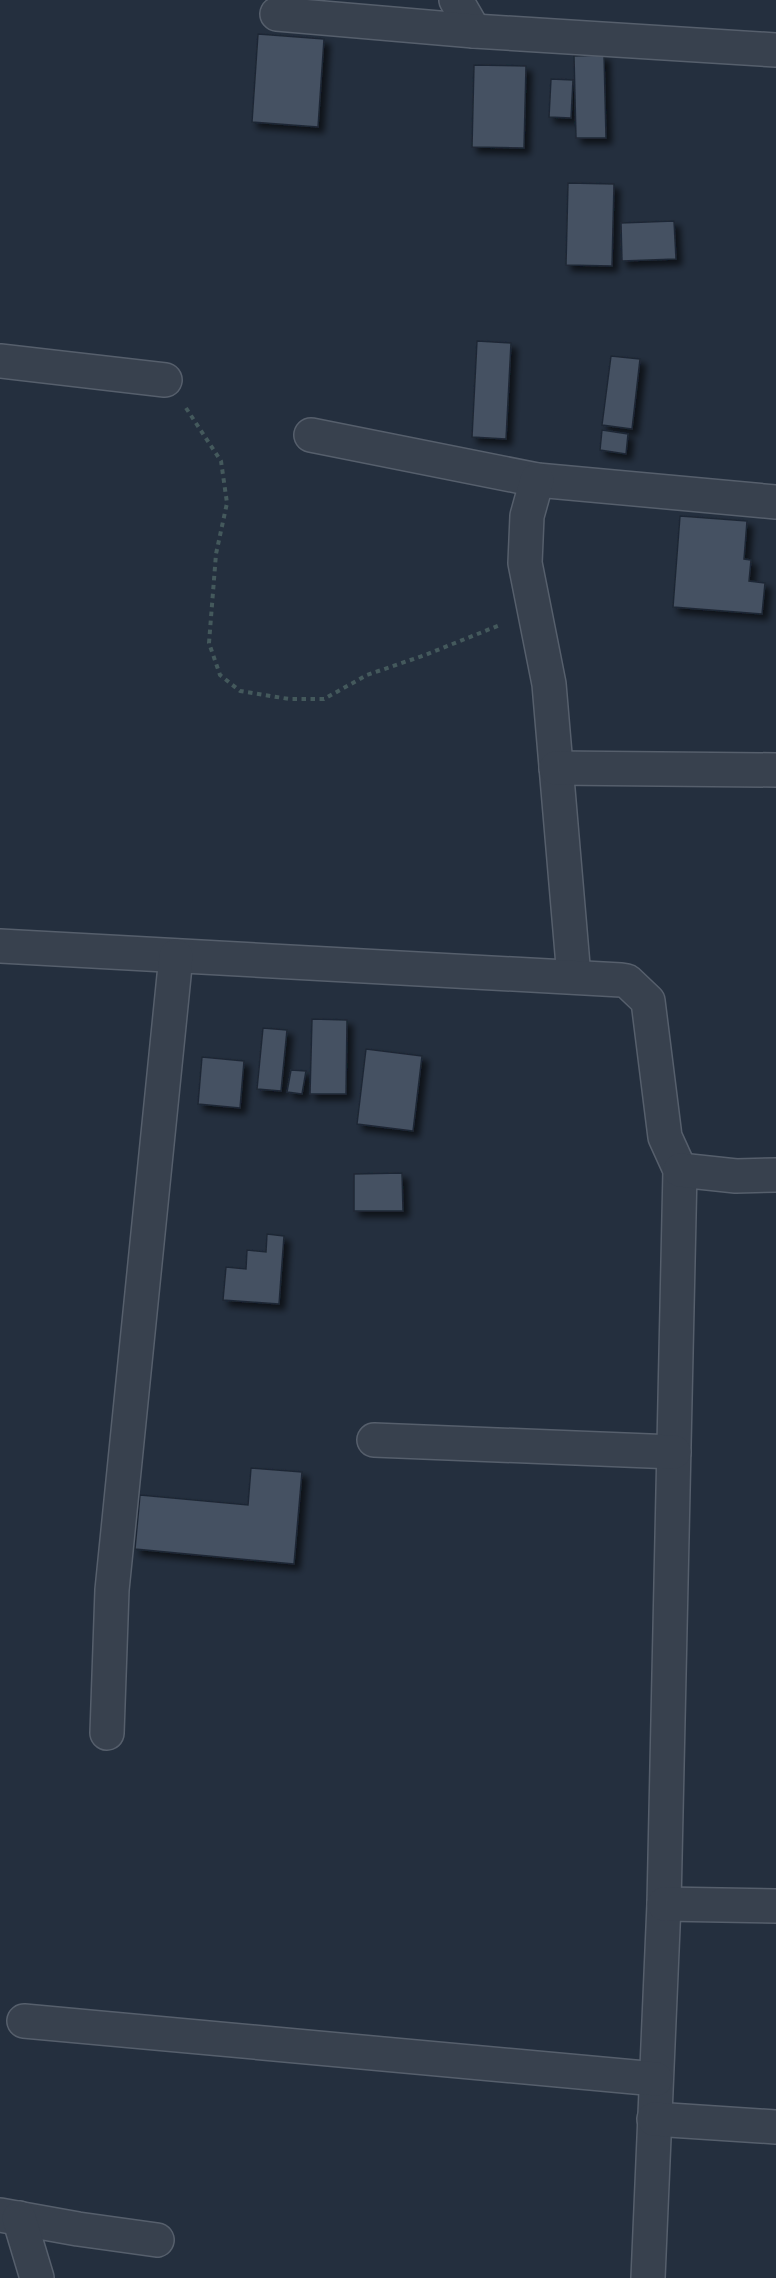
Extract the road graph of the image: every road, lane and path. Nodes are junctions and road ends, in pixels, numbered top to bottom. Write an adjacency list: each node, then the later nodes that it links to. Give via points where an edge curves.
1 (456, 0): 3 (street)
2 (278, 14): 3 (street)
3 (474, 31): 4 (street)
4 (776, 50)
5 (0, 361): 6 (street)
6 (165, 380): 10 (path, via 221,461 227,503 216,554 209,643 220,675 240,691 289,699 324,699 368,675)
7 (311, 435): 8 (street)
8 (537, 480): 9 (street); 10 (street, via 527,516 525,563)
9 (776, 502)
10 (534, 611): 11 (street, via 549,684)
11 (556, 768): 12 (street); 15 (street)
12 (776, 770)
13 (0, 946): 14 (street)
14 (176, 956): 15 (street); 20 (street, via 112,1590)
15 (574, 977): 16 (street, via 627,981 648,1001 665,1137)
16 (680, 1170): 17 (street, via 736,1176); 19 (street)
17 (776, 1175)
18 (374, 1440): 19 (street)
19 (674, 1452): 21 (street)
20 (107, 1733)
21 (664, 1904): 22 (street); 24 (street)
22 (776, 1906)
23 (24, 2021): 24 (street)
24 (656, 2079): 25 (street)
25 (654, 2119): 26 (street); 30 (street)
26 (776, 2127)
27 (9, 2216): 28 (street); 29 (street)
28 (157, 2240)
29 (37, 2278)
30 (648, 2278)

